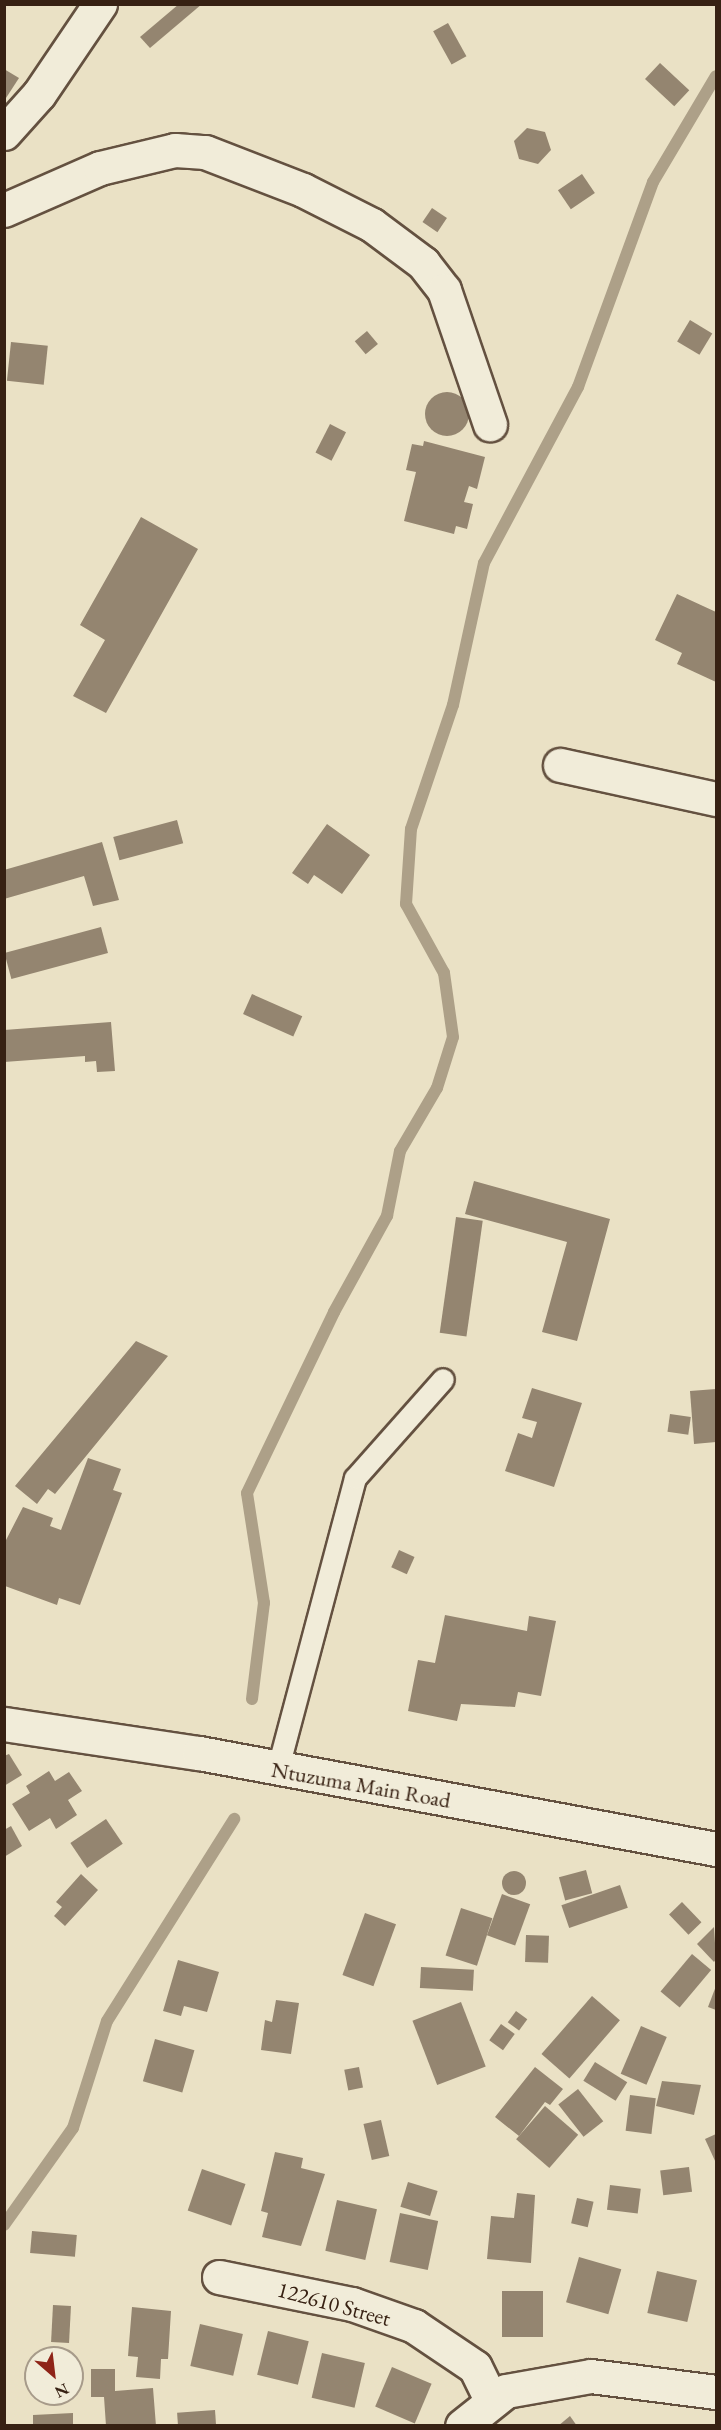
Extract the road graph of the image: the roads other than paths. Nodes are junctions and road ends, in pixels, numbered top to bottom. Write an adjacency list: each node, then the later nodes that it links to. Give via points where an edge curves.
1 (100, 4): 2 (street, via 39,94)
2 (4, 132)
3 (4, 210): 4 (street, via 100,168 175,150 205,152 303,190 372,225 423,264 444,290)
4 (490, 424)
5 (560, 765): 6 (street)
6 (717, 799)
7 (443, 1378): 9 (lane, via 355,1478)
8 (4, 1724): 9 (street, Ntuzuma Main Road)
9 (277, 1771): 10 (street, Ntuzuma Main Road)
10 (717, 1849)
11 (219, 2277): 13 (street, 122610 Street, via 352,2304 414,2326 475,2367)
12 (717, 2392): 13 (street, via 591,2376 523,2386)
13 (490, 2398): 14 (street)
14 (462, 2426)

